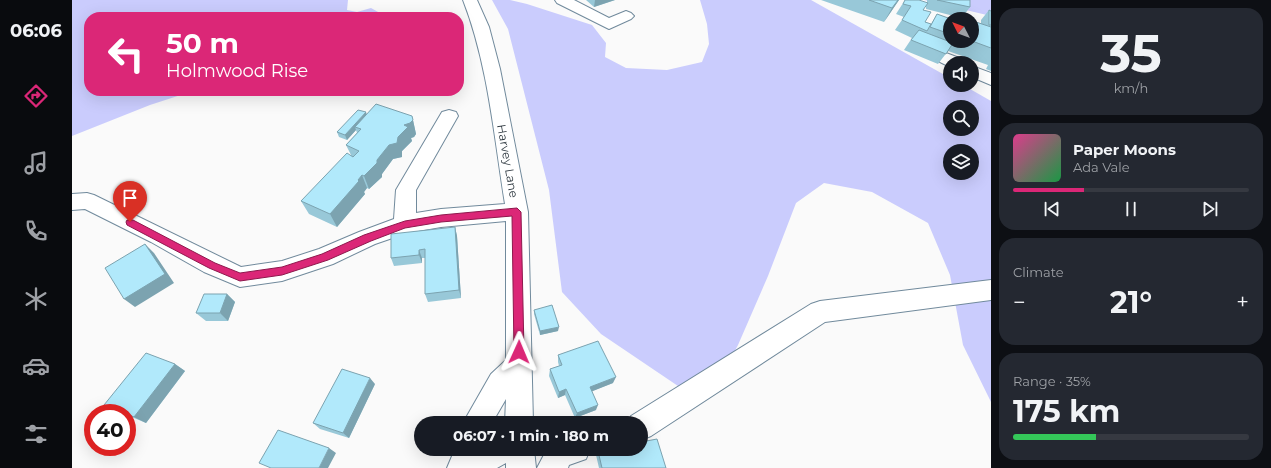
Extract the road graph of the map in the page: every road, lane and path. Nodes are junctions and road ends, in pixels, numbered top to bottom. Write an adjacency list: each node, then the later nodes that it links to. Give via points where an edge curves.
1 (470, 0): 8 (street, Harvey Lane, via 481,27 491,69)
2 (562, 0): 3 (street, via 609,24)
3 (626, 16)
4 (979, 74): 5 (street)
5 (991, 79)
6 (449, 116): 9 (street, via 406,190)
7 (72, 202): 9 (street, via 87,201 240,277 289,269)
8 (517, 212): 9 (street, via 441,218); 11 (street, Harvey Lane)
9 (405, 224)
10 (991, 290): 14 (street, via 820,312)
11 (519, 365): 12 (street, via 500,383); 13 (street, Harvey Lane)
12 (481, 416)
13 (519, 416)
14 (648, 422)
15 (466, 456): 19 (street)
16 (489, 456): 20 (street)
17 (520, 456): 21 (street)
18 (559, 456): 22 (street)
19 (462, 468)
20 (473, 468)
21 (521, 468)
22 (552, 468)

